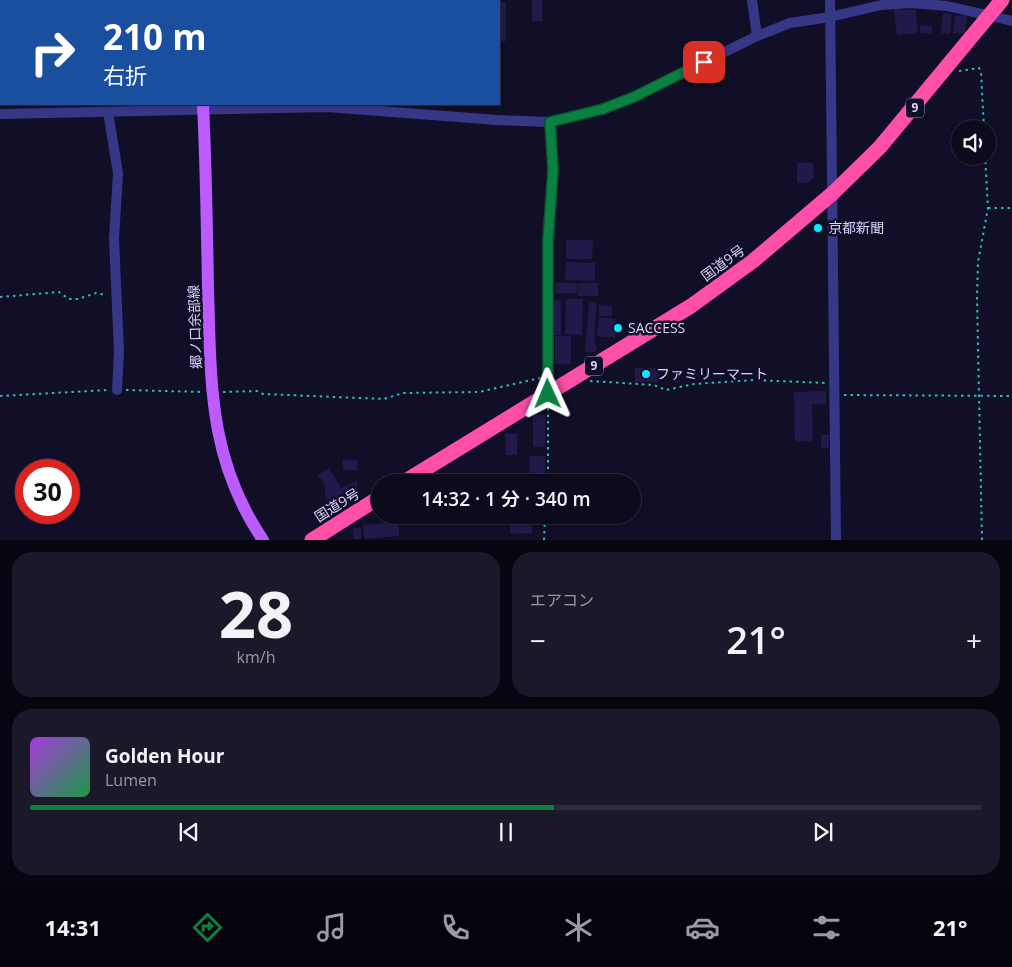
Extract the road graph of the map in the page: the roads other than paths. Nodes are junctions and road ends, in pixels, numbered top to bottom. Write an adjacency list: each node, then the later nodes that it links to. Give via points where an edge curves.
1 (752, 0): 8 (street)
2 (830, 0): 6 (street)
3 (1002, 0): 5 (highway, 国道9号 / 9)
4 (930, 2): 5 (street); 6 (street, via 881,5)
5 (990, 16): 7 (street); 13 (highway, 国道9号 / 9, via 880,147)
6 (830, 17): 8 (street, via 790,23); 13 (street)
7 (1012, 21)
8 (757, 36): 12 (street, via 634,97 603,109)
9 (203, 107): 10 (street); 12 (street, via 327,107); 18 (main road, 郷ノ口余部線, via 212,392 217,434 236,492)
10 (108, 112): 11 (street); 14 (street, via 118,173 114,239 119,351)
11 (0, 114)
12 (550, 122): 15 (street, via 553,170 548,240)
13 (833, 193): 15 (highway, 国道9号 / 9, via 732,278); 20 (street)
14 (117, 390)
15 (548, 394): 16 (highway, 国道9号 / 9)
16 (417, 474)
17 (371, 503): 19 (highway, 国道9号)
18 (263, 540)
19 (312, 540)
20 (836, 540)

